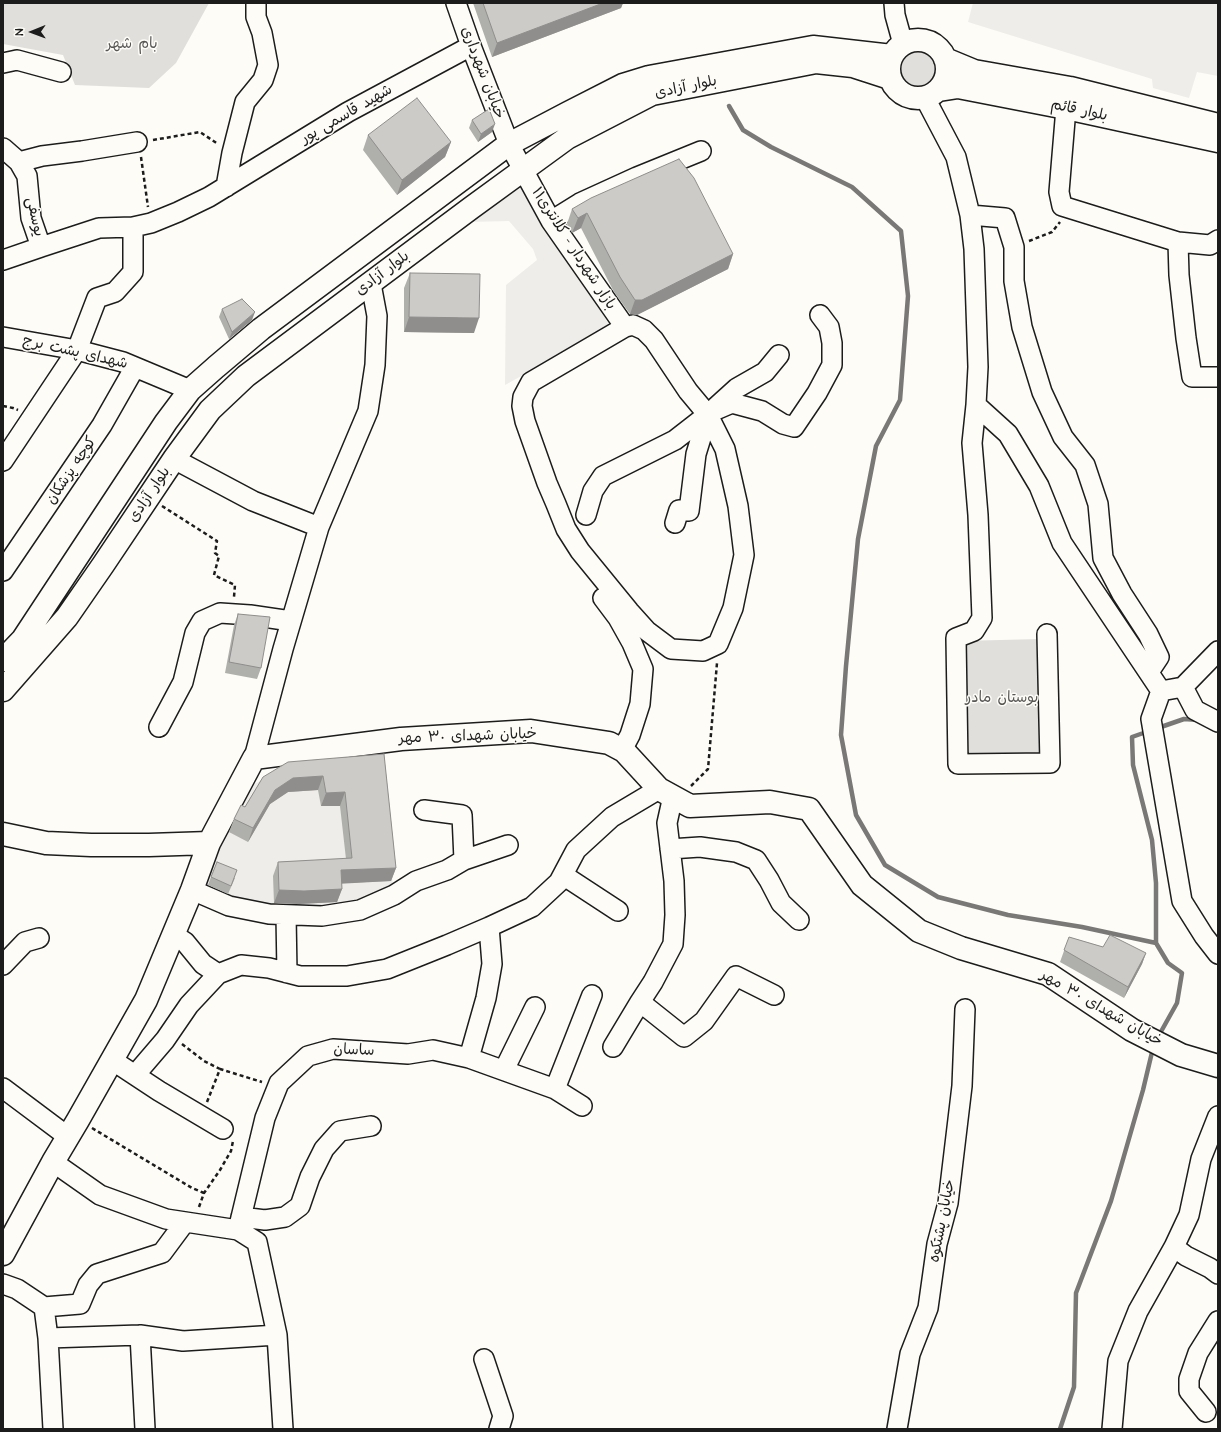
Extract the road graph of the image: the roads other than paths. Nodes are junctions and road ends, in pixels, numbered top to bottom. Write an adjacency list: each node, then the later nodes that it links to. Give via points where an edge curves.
1 (256, 3): 22 (street, via 256,17 262,32 268,65 263,80 245,102)
2 (456, 3): 4 (street, خیابان شهرداری)
3 (894, 3): 5 (street)
4 (471, 46): 17 (street, خیابان شهرداری); 22 (street, شهید قاسمی پور, via 348,112)
5 (897, 50): 6 (main road, بلوار آزادی); 7 (main road, via 911,41 920,40 935,46); 10 (main road, via 889,63)
6 (814, 54): 10 (main road, بلوار آزادی); 11 (main road, بلوار آزادی)
7 (945, 59): 12 (main road, via 946,76); 14 (main road, بلوار قائم, via 974,71 1070,88)
8 (3, 62): 9 (street, via 17,60)
9 (61, 72)
10 (890, 78): 12 (main road, via 900,93 908,97 916,99)
11 (651, 85): 17 (main road, بلوار آزادی, via 623,85); 21 (main road, بلوار آزادی)
12 (932, 94): 13 (main road, بلوار قائم, via 958,87); 23 (street, via 956,157)
13 (1066, 108): 15 (main road, بلوار قائم); 27 (street, via 1059,192 1062,206)
14 (1218, 125)
15 (1218, 141)
16 (137, 142): 20 (street, via 42,156)
17 (509, 144): 21 (street, خیابان شهرداری); 38 (main road, بلوار آزادی, via 248,340)
18 (3, 148): 20 (street, یوسفی)
19 (701, 151): 24 (street, via 580,203)
20 (19, 162): 28 (street, یوسفی, via 27,176 31,218)
21 (522, 170): 24 (street, بازار شهردار - کلانتری۱۱); 30 (main road, بلوار آزادی)
22 (226, 188): 25 (street, شهید قاسمی پور, via 178,212)
23 (970, 215): 40 (street, via 974,249 978,359); 55 (street, via 1005,218 1014,247 1014,281 1026,342 1042,392 1063,437 1085,465 1098,504 1103,558 1159,657)
24 (551, 221): 32 (street, بازار شهردار - کلانتری۱۱)
25 (142, 225): 28 (street, یوسفی, via 100,228); 34 (street, via 132,272 115,292 97,298)
26 (1218, 240): 27 (street, via 1210,245)
27 (1178, 242): 37 (street, via 1179,275 1192,376)
28 (41, 247): 29 (street)
29 (3, 260)
30 (371, 284): 41 (main road, بلوار آزادی, via 246,376); 48 (street, via 377,316 375,365 368,411)
31 (820, 315): 42 (street, via 830,326 832,365 817,394 794,427 783,424 762,411 732,403)
32 (625, 327): 39 (street, via 531,382); 42 (street, via 633,325 644,330 654,340 688,391)
33 (3, 337): 34 (street, شهدای پشت برج)
34 (77, 350): 36 (street, شهدای پشت برج); 44 (street)
35 (779, 355): 42 (street, via 765,372 737,388)
36 (135, 367): 38 (street, شهدای پشت برج); 50 (street, کوچه پزشکان, via 102,425)
37 (1218, 377)
38 (190, 390): 41 (main road); 54 (main road, بلوار آزادی, via 166,422 23,639)
39 (521, 404): 42 (street, via 547,483 566,529 580,551 647,631 671,649 702,651 718,644 733,608 744,555 738,506 725,449); 46 (street, via 528,446)
40 (976, 405): 52 (street, via 972,443 982,618 974,631 956,638 958,764 1050,762); 55 (street, via 1008,434 1039,486 1062,543)
41 (210, 410): 43 (main road, بلوار آزادی)
42 (709, 414): 45 (street, via 675,440 603,476 594,491); 47 (street, via 696,454 689,511 679,510)
43 (174, 459): 48 (street, via 253,501); 57 (main road, بلوار آزادی, via 66,617)
44 (3, 461)
45 (586, 515)
46 (556, 521)
47 (675, 523)
48 (319, 527): 51 (street)
49 (565, 541): 61 (street, via 618,618 643,669 640,704)
50 (3, 571)
51 (291, 621): 60 (street, via 220,613 202,621 195,633 183,682); 62 (street)
52 (1047, 634)
53 (1218, 651): 56 (street)
54 (3, 660)
55 (1149, 672): 58 (street)
56 (1183, 687): 58 (street); 59 (street, via 1195,710)
57 (3, 690)
58 (1161, 691): 78 (street, via 1151,719 1182,901)
59 (1218, 722)
60 (159, 727)
61 (622, 750): 62 (main road, خیابان شهدای ۳۰ مهر, via 609,743 531,731 401,739); 63 (main road, خیابان شهدای ۳۰ مهر)
62 (254, 758): 66 (main road)
63 (670, 795): 68 (street, via 667,823); 70 (street, via 612,816 576,850); 90 (main road, خیابان شهدای ۳۰ مهر, via 690,806 770,802 809,809 862,885 919,931 961,948 1048,974 1132,1030 1181,1055)
64 (424, 810): 69 (street, via 462,816)
65 (3, 834): 66 (main road, via 46,843 149,845)
66 (209, 842): 71 (main road)
67 (508, 845): 69 (street)
68 (670, 849): 74 (street, via 700,847 736,852 756,860 770,880 781,903); 84 (street, via 674,880 673,944)
69 (464, 860): 73 (street, via 360,910 322,916)
70 (563, 875): 72 (street); 75 (street, via 532,907)
71 (192, 890): 73 (street, via 229,906); 76 (main road)
72 (618, 911)
73 (286, 915): 80 (street)
74 (799, 920)
75 (489, 928): 80 (street, via 387,969 347,976 300,976); 88 (street, via 492,964 486,998)
76 (174, 935): 81 (street, via 185,942 203,964); 89 (main road, via 146,1000)
77 (39, 938): 79 (street, via 25,942)
78 (1218, 954)
79 (3, 965)
80 (287, 973): 81 (street, via 269,968 241,966)
81 (218, 974): 92 (street, via 189,1004 170,1034)
82 (774, 995): 84 (street, via 736,976 704,1021 684,1037)
83 (592, 996): 94 (street)
84 (640, 1002): 87 (street)
85 (534, 1008): 91 (street)
86 (965, 1008): 118 (street, خیابان پشتکوه, via 962,1086 948,1203 937,1244 928,1308 910,1354)
87 (613, 1047)
88 (469, 1058): 91 (street, ساسان); 102 (street, ساسان, via 433,1050 408,1054 332,1049 308,1056 279,1083 265,1118)
89 (112, 1060): 92 (street); 98 (main road)
90 (1218, 1066)
91 (504, 1070): 94 (street, ساسان)
92 (135, 1075): 99 (street)
93 (3, 1088): 98 (street)
94 (555, 1089): 95 (street, ساسان)
95 (582, 1106)
96 (1218, 1116): 103 (street, via 1201,1159 1189,1215)
97 (370, 1126): 102 (street, via 340,1131 324,1148 300,1206 286,1217)
98 (73, 1128): 100 (main road)
99 (223, 1129)
100 (53, 1162): 101 (street, via 100,1195 166,1219); 104 (main road)
101 (190, 1222): 102 (street); 107 (street, via 162,1253 97,1274 88,1285 80,1304)
102 (239, 1223): 110 (street, via 257,1242)
103 (1174, 1247): 105 (street); 119 (street, via 1138,1311 1118,1361)
104 (3, 1254)
105 (1218, 1274)
106 (3, 1284): 107 (street)
107 (44, 1307): 111 (street)
108 (1218, 1321): 113 (street, via 1198,1353 1189,1379 1189,1391)
109 (140, 1335): 110 (street, via 183,1341); 111 (street); 115 (street)
110 (277, 1335): 116 (street)
111 (48, 1338): 114 (street)
112 (484, 1359): 117 (street, via 503,1416)
113 (1206, 1412)
114 (53, 1429)
115 (145, 1429)
116 (283, 1429)
117 (499, 1429)
118 (897, 1429)
119 (1112, 1429)

